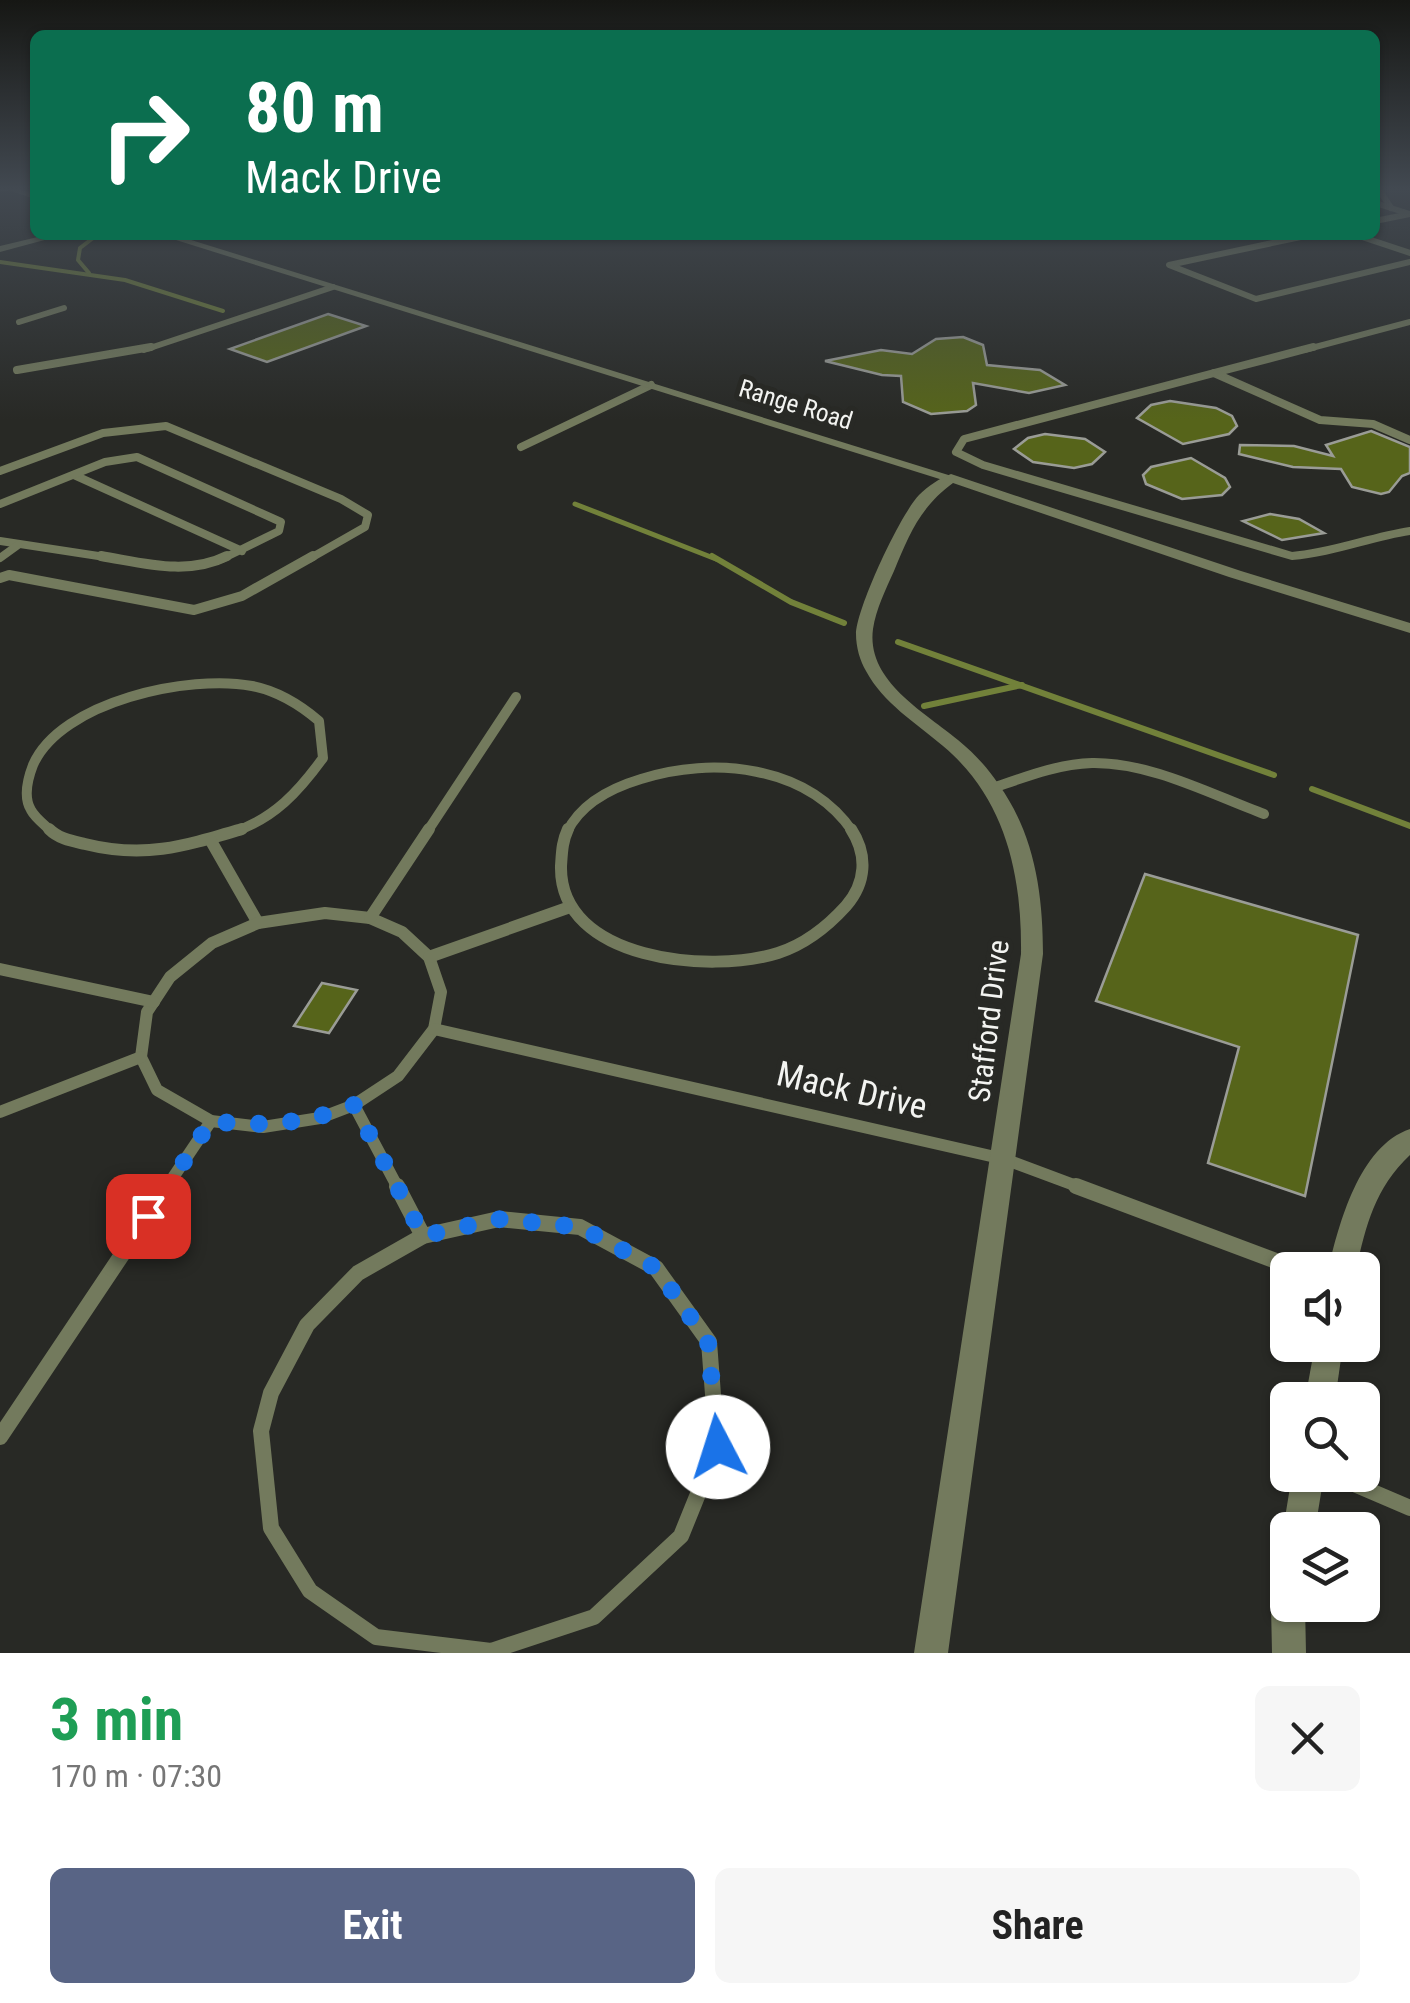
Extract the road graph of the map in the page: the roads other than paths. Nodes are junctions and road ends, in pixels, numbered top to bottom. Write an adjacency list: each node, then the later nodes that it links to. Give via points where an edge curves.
1 (264, 265): 4 (street, Range Road)
2 (1169, 265): 3 (lane, via 1256,299)
3 (1397, 265)
4 (333, 286): 8 (lane, via 140,351); 10 (street, Range Road)
5 (64, 308): 6 (lane)
6 (19, 322)
7 (1410, 322): 9 (lane)
8 (17, 370)
9 (1214, 373): 11 (lane, via 1320,420 1373,424); 17 (lane, via 978,435 956,452 984,466 1292,556)
10 (652, 385): 12 (lane); 15 (street, Range Road)
11 (1410, 440)
12 (521, 448)
13 (0, 471): 22 (lane, via 115,429 166,426 368,515 365,527 242,596 194,610)
14 (74, 475): 16 (lane); 20 (lane); 20 (lane, via 137,457 280,522 279,531)
15 (951, 478): 23 (street, Range Road); 25 (street, Stafford Drive, via 922,500 873,606 866,652 896,696 965,755)
16 (0, 504)
17 (1410, 531)
18 (0, 541): 19 (lane)
19 (18, 545): 20 (lane, via 180,568 204,567); 21 (lane)
20 (242, 551)
21 (0, 558)
22 (3, 576)
23 (1410, 628)
24 (516, 698): 29 (lane)
25 (992, 788): 26 (lane, via 1095,762); 40 (street, Stafford Drive, via 1028,871 1034,914)
26 (1264, 814)
27 (211, 841): 27 (lane, via 249,827 294,798 323,758 319,721 293,697 242,683 204,682 126,698 82,717 46,746 28,776 28,808 57,837 118,852); 30 (lane)
28 (570, 908): 28 (lane, via 557,875 562,839 586,806 622,784 676,768 760,771 805,787 845,817 862,849 864,878 845,914 812,941 764,959 704,965 641,955 602,936); 31 (lane)
29 (370, 918): 30 (lane, via 325,913); 31 (lane, via 402,932)
30 (258, 924): 33 (lane, via 212,943 170,976)
31 (429, 957): 34 (lane, via 441,992)
32 (0, 969): 33 (lane)
33 (154, 1002): 35 (lane)
34 (434, 1029): 36 (lane, via 398,1076); 40 (lane, Mack Drive)
35 (141, 1056): 37 (lane); 38 (lane, via 158,1090)
36 (354, 1105): 38 (lane, via 263,1127); 41 (lane)
37 (0, 1112)
38 (211, 1121): 44 (lane)
39 (1410, 1138): 42 (street, via 1376,1168 1357,1204)
40 (1004, 1159): 43 (lane, Mack Drive); 48 (street, Stafford Drive)
41 (423, 1236): 41 (lane, via 358,1273 307,1325 280,1376 261,1431 270,1528 310,1591 376,1636 491,1652 594,1617 680,1536 718,1447 708,1342 656,1268 580,1227 498,1219)
42 (1346, 1252)
43 (1270, 1259)
44 (0, 1437)
45 (1372, 1492): 46 (lane)
46 (1410, 1508)
47 (1288, 1622): 49 (street)
48 (932, 1653)
49 (1289, 1653)

